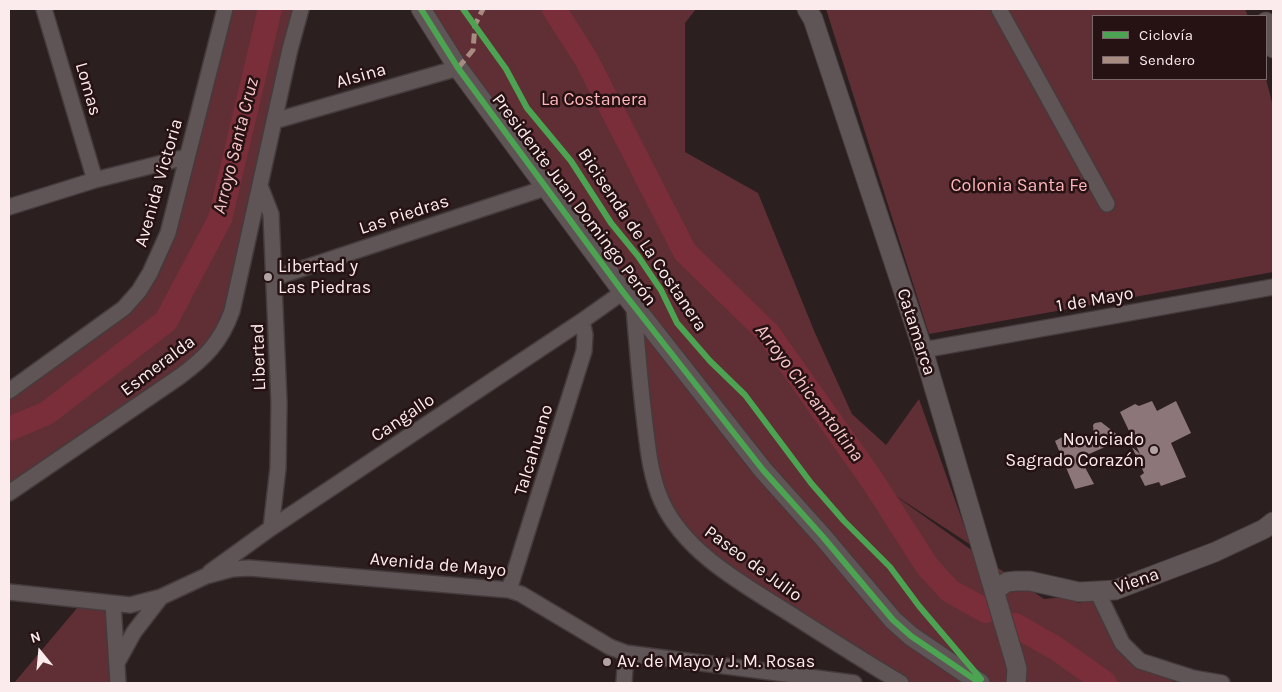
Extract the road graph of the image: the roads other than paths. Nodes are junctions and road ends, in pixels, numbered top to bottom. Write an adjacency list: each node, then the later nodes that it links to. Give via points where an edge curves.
1 (44, 9): 12 (street, Lomas)
2 (225, 9): 11 (street, Avenida Victoria)
3 (301, 9): 10 (street, Esmeralda)
4 (422, 9): 9 (street, Presidente Juan Domingo Perón)
5 (807, 9): 21 (street, Catamarca)
6 (999, 9): 15 (street)
7 (1267, 26): 8 (street)
8 (1273, 48)
9 (458, 68): 10 (street, Alsina); 14 (street, Presidente Juan Domingo Perón)
10 (274, 120): 13 (street, Esmeralda)
11 (186, 157): 12 (street); 22 (street, Avenida Victoria, via 168,233 150,274 139,290 124,308)
12 (95, 180): 16 (street)
13 (260, 186): 17 (street, Libertad, via 271,214); 23 (street, Esmeralda, via 232,311 220,340 200,362)
14 (546, 188): 17 (street, Las Piedras); 19 (street, Presidente Juan Domingo Perón)
15 (1107, 204)
16 (9, 207)
17 (274, 278): 25 (street, Libertad, via 279,403 278,468)
18 (1273, 288): 21 (street, 1 de Mayo)
19 (628, 300): 20 (street, Cangallo); 39 (street, Paseo de Julio, via 648,450 661,500 672,521 710,559 738,580); 40 (street, Presidente Juan Domingo Perón, via 763,470 893,620)
20 (582, 321): 25 (street, Cangallo); 27 (street, Talcahuano, via 584,351)
21 (922, 350): 28 (street, Catamarca)
22 (9, 391)
23 (9, 493)
24 (1273, 522): 30 (street, Viena, via 1215,552 1115,590)
25 (271, 528): 26 (street, Cangallo)
26 (206, 576): 27 (street, Avenida de Mayo, via 232,569 264,568); 31 (street, Avenida de Mayo)
27 (510, 590): 33 (street, Avenida de Mayo)
28 (994, 591): 30 (street, Viena, via 1016,580 1079,592); 34 (street, Catamarca)
29 (9, 592): 32 (street, Avenida de Mayo)
30 (1098, 592): 43 (street, via 1122,643 1140,661 1193,678)
31 (160, 597): 32 (street, Avenida de Mayo, via 138,604); 35 (street, via 134,632)
32 (113, 604): 35 (street)
33 (626, 653): 37 (street); 38 (street, Avenida de Mayo)
34 (1014, 658): 41 (street, Catamarca); 42 (street, Catamarca)
35 (117, 663): 36 (street)
36 (118, 683)
37 (624, 683)
38 (854, 683)
39 (901, 683)
40 (980, 683)
41 (1016, 683)
42 (1028, 683)
43 (1222, 683)

